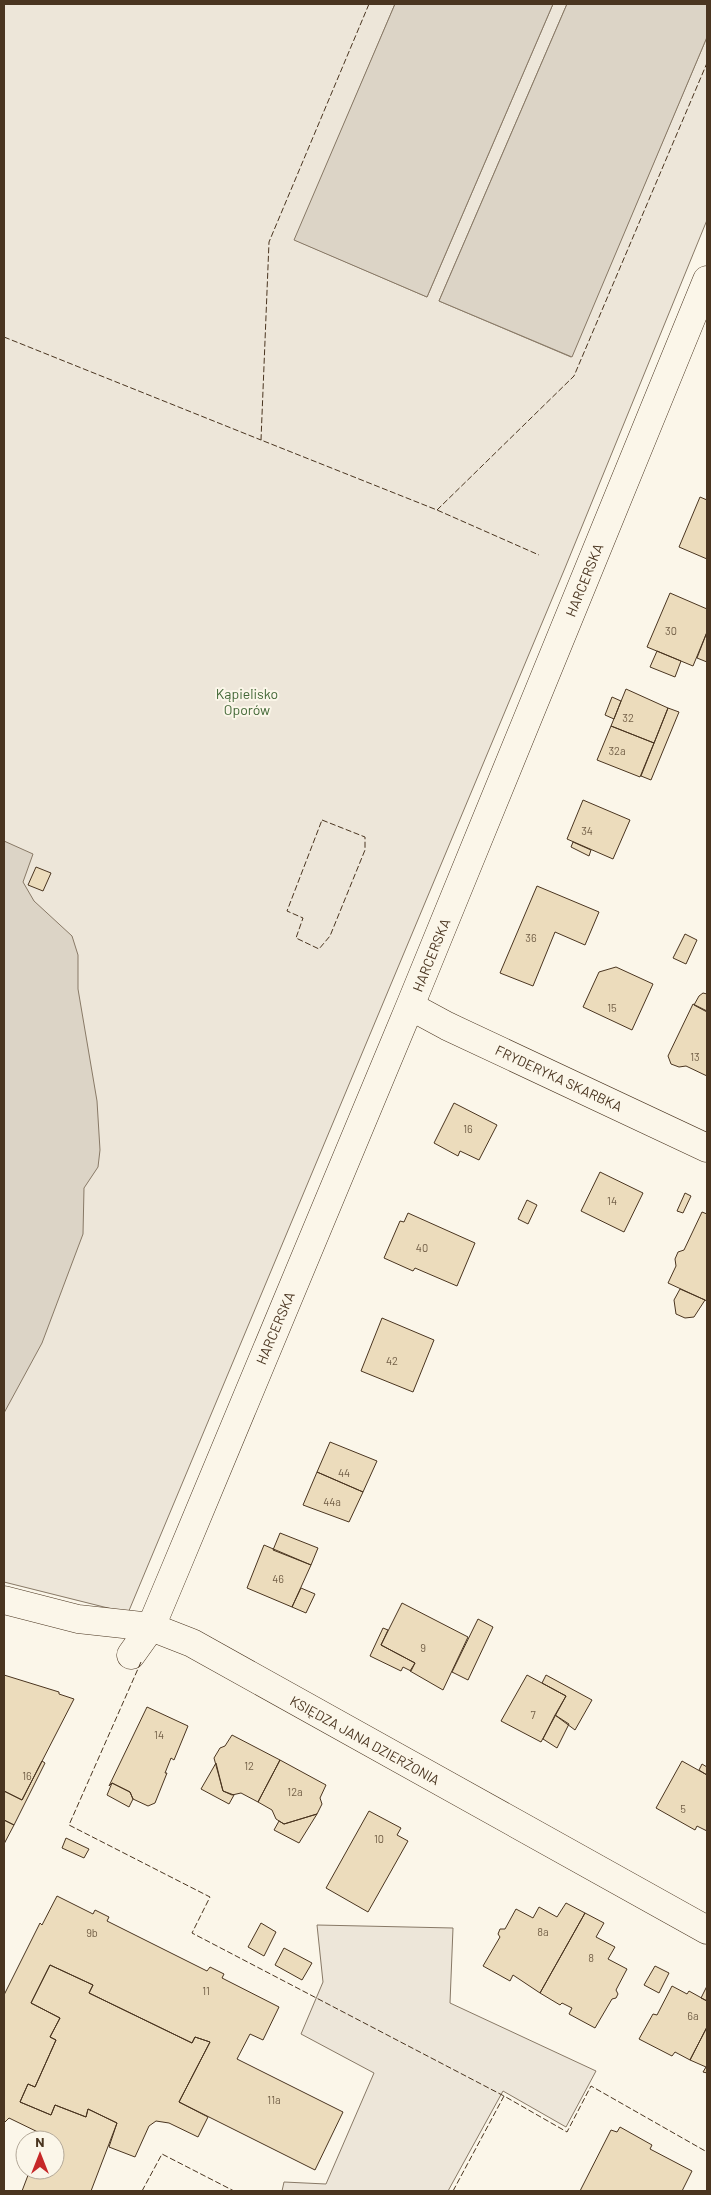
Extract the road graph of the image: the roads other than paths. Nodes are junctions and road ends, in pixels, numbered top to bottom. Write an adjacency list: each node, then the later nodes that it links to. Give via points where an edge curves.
1 (707, 280): 2 (street, HARCERSKA)
2 (410, 1006): 3 (street, FRYDERYKA SKARBKA); 5 (street, HARCERSKA)
3 (707, 1148)
4 (4, 1600): 5 (street, KSIĘDZA JANA DZIERŻONIA, via 78,1619)
5 (151, 1627): 6 (street, HARCERSKA); 7 (street, KSIĘDZA JANA DZIERŻONIA, via 192,1643)
6 (132, 1655)
7 (707, 1930)

